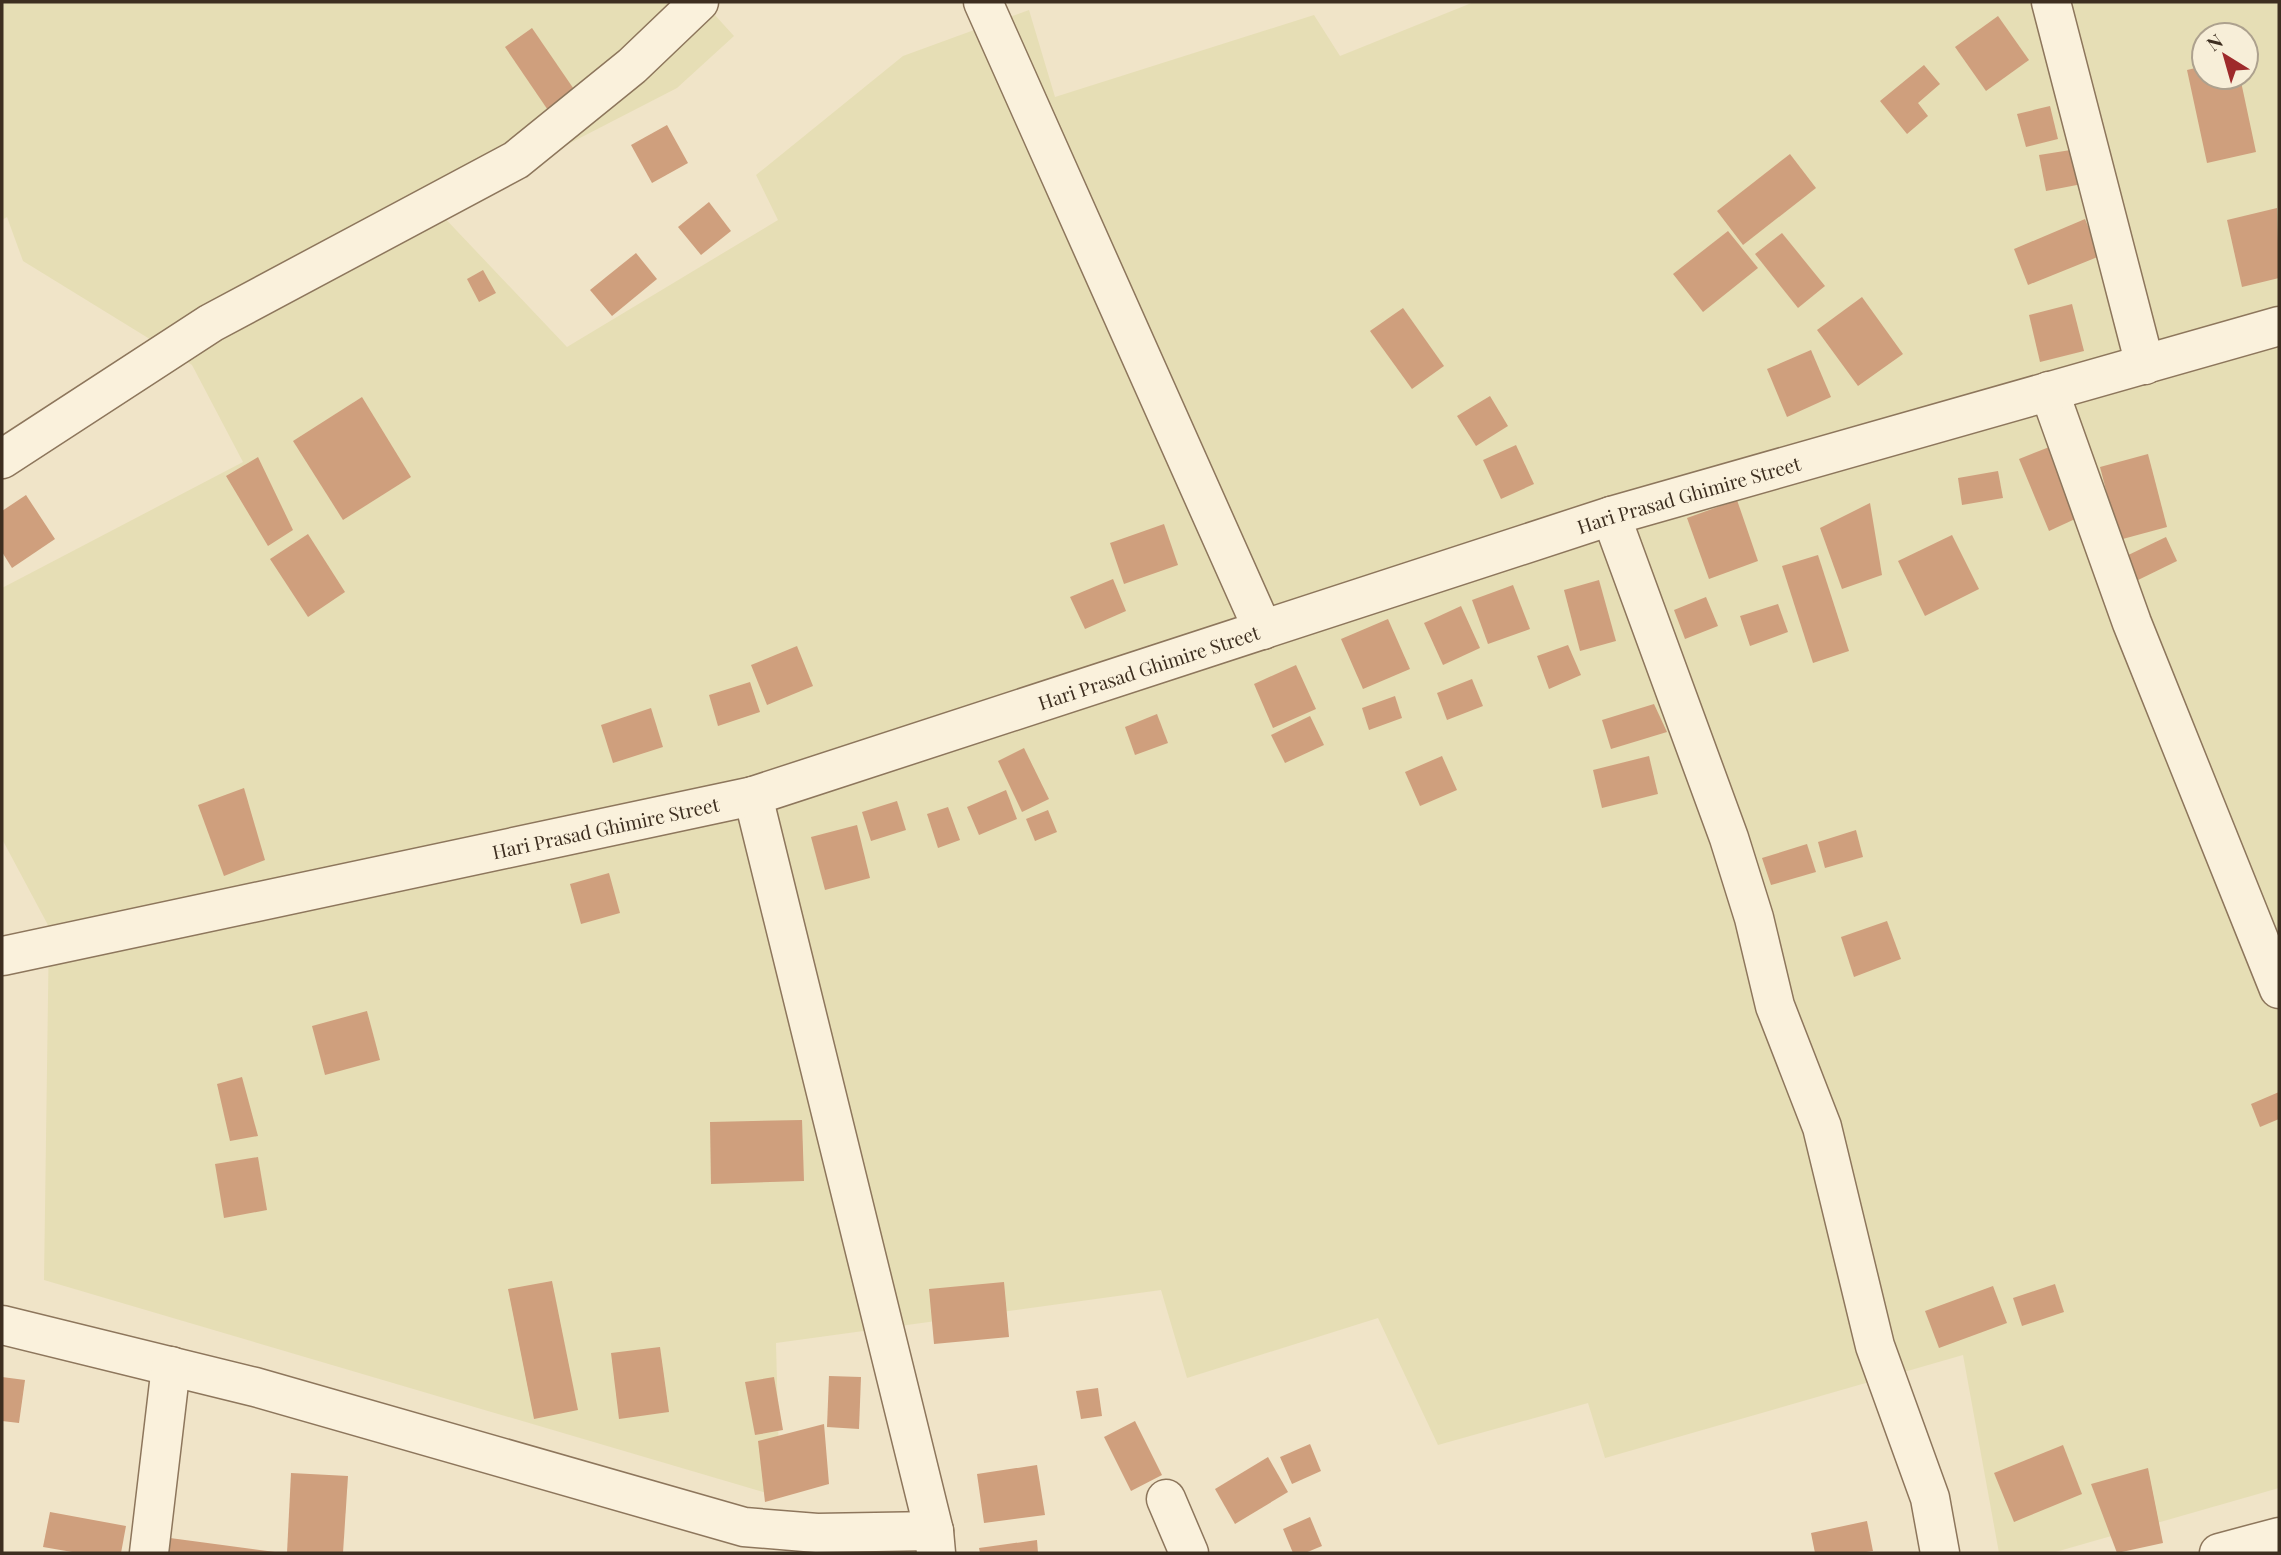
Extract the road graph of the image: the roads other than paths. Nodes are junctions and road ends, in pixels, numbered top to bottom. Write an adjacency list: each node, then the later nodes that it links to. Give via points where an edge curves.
1 (699, 2): 7 (street, via 632,66 516,160 211,323)
2 (983, 2): 9 (street)
3 (2051, 2): 5 (street)
4 (2279, 326): 5 (street, Hari Prasad Ghimire Street)
5 (2145, 365): 6 (street, Hari Prasad Ghimire Street)
6 (2049, 391): 8 (street, Hari Prasad Ghimire Street); 12 (street, via 2132,623)
7 (2, 459)
8 (1611, 516): 9 (street, Hari Prasad Ghimire Street); 20 (street, via 1729,838 1775,1006 1822,1127 1875,1346 1930,1498)
9 (1263, 630): 10 (street, Hari Prasad Ghimire Street)
10 (753, 796): 11 (street, Hari Prasad Ghimire Street); 17 (street)
11 (2, 956)
12 (2279, 989)
13 (2, 1325): 14 (street)
14 (171, 1366): 17 (street, via 744,1527); 18 (street)
15 (1166, 1499): 19 (street)
16 (2279, 1537): 21 (street)
17 (935, 1542)
18 (149, 1553)
19 (1189, 1553)
20 (1940, 1553)
21 (2219, 1553)

